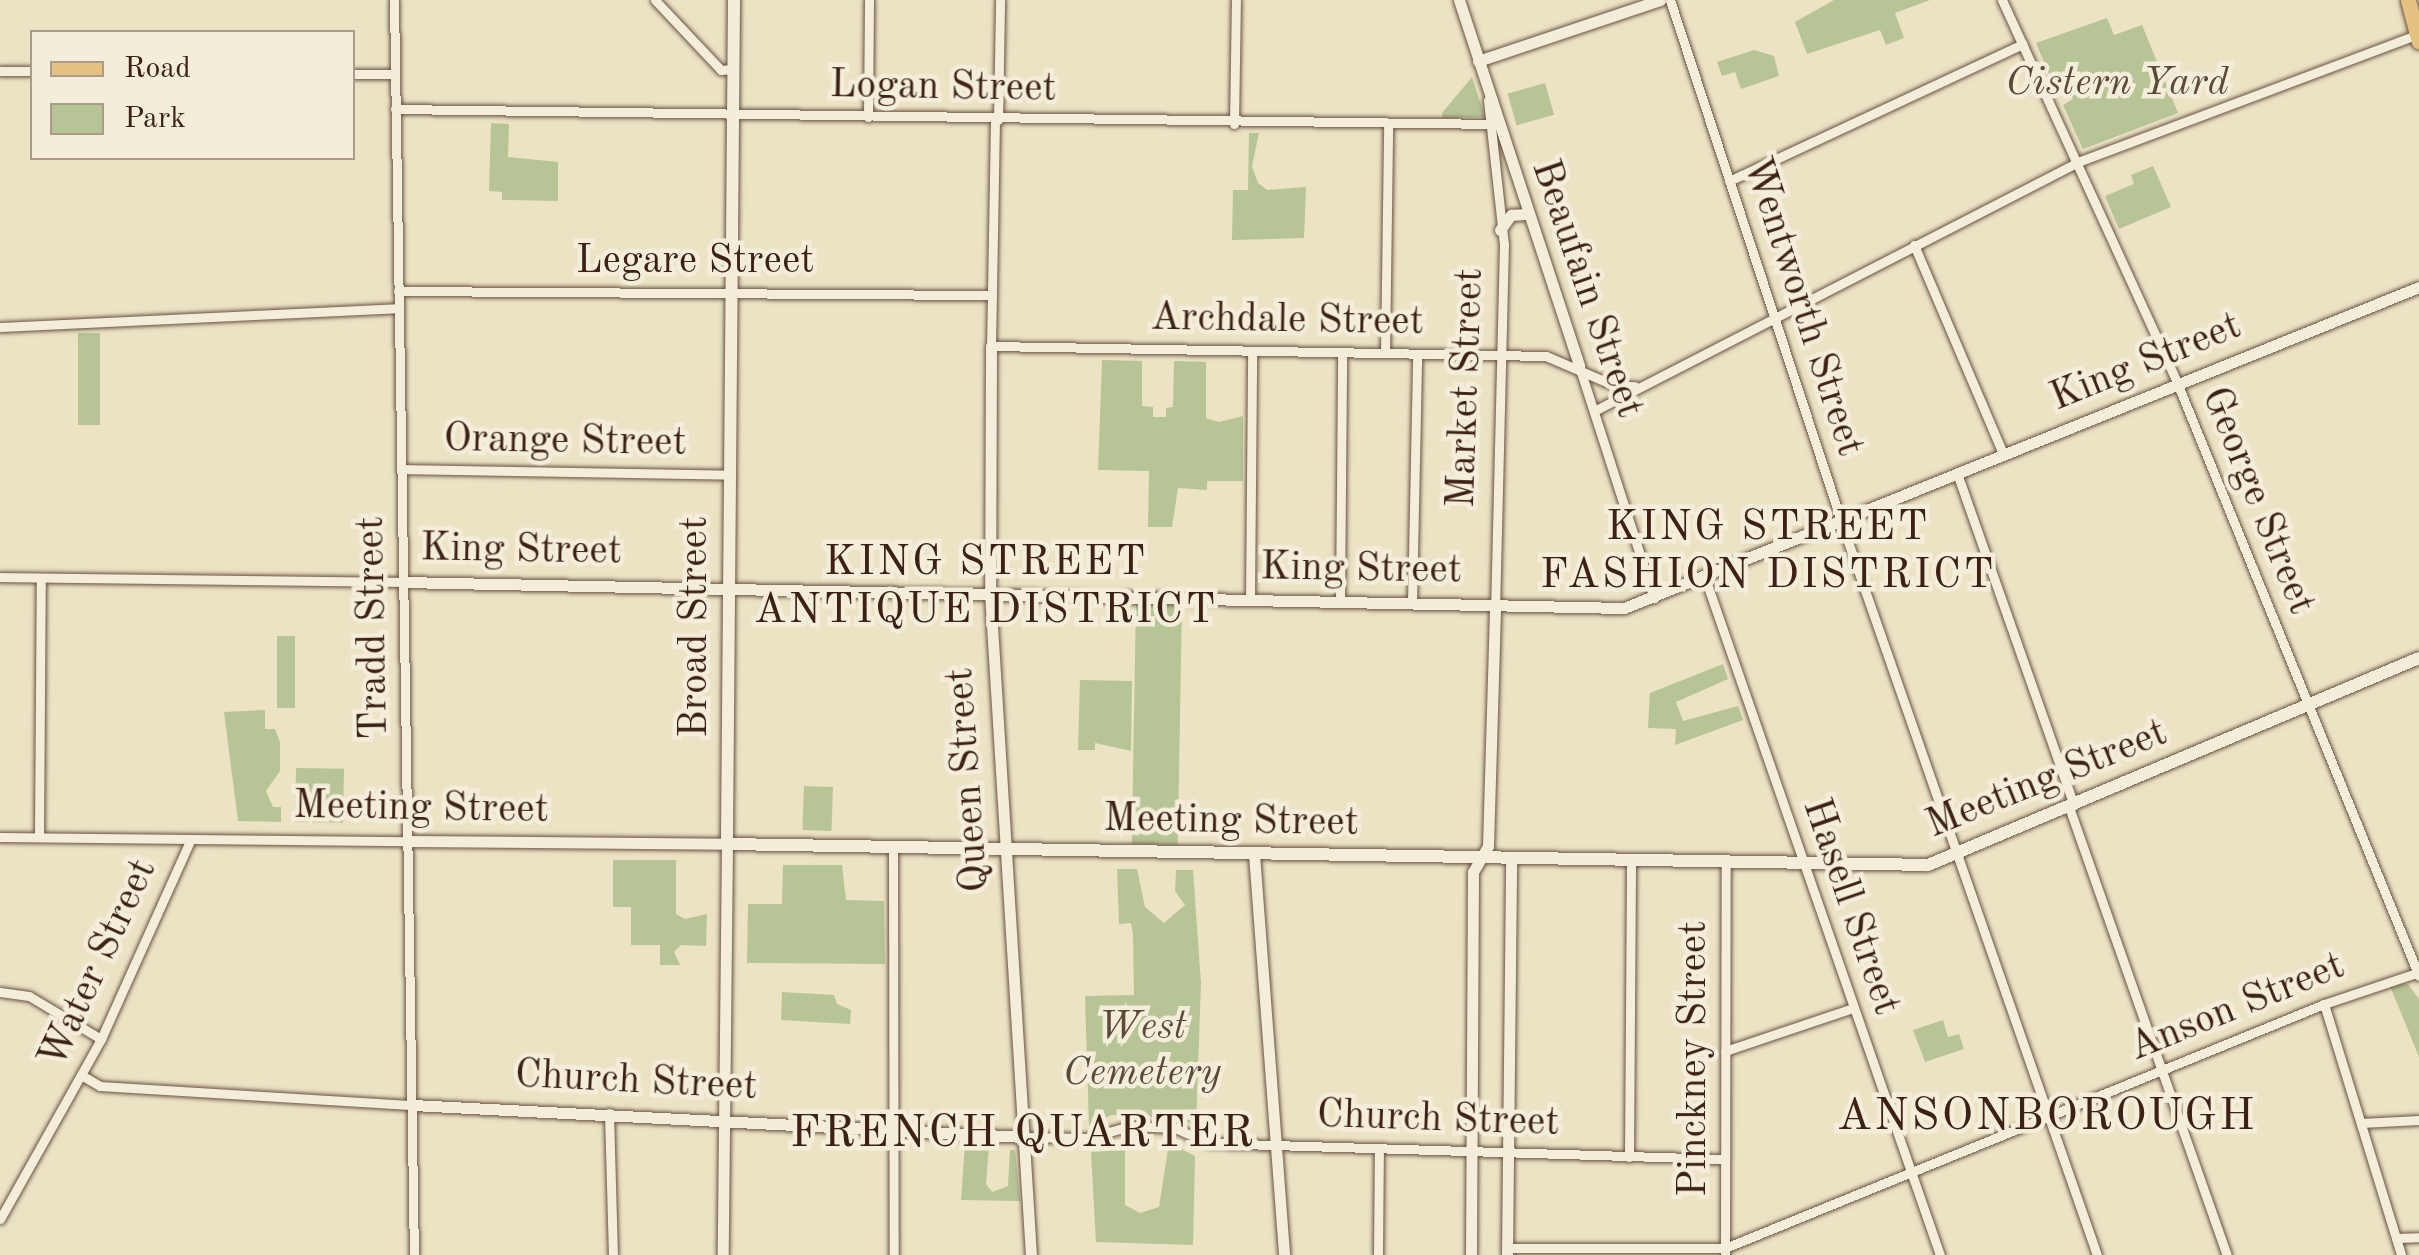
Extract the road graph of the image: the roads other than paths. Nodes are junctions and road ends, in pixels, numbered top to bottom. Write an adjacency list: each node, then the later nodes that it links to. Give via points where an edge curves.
1 (394, 0): 19 (street, Tradd Street)
2 (655, 0): 15 (street, via 720,70)
3 (734, 0): 15 (main road, Broad Street)
4 (870, 0): 23 (street)
5 (1000, 0): 24 (street, Queen Street)
6 (1236, 0): 25 (street)
7 (1458, 0): 14 (street, Beaufain Street)
8 (1660, 0): 14 (street)
9 (1670, 0): 29 (street, Wentworth Street)
10 (2002, 0): 13 (street, George Street)
11 (2408, 0): 12 (main road)
12 (2418, 37): 28 (street)
13 (2023, 44): 28 (street, George Street); 29 (street)
14 (1478, 60): 20 (street, Beaufain Street)
15 (733, 70): 22 (main road, Broad Street)
16 (0, 71): 17 (street)
17 (30, 71)
18 (355, 74): 19 (street)
19 (395, 74): 21 (street, Tradd Street)
20 (1488, 97): 26 (street, Market Street); 30 (street, Beaufain Street)
21 (395, 109): 22 (street, Logan Street); 34 (street, Tradd Street)
22 (732, 116): 23 (street, Logan Street); 35 (main road, Broad Street)
23 (868, 117): 24 (street, Logan Street)
24 (997, 120): 25 (street, Logan Street); 36 (street, Queen Street)
25 (1234, 124): 27 (street, Logan Street)
26 (1490, 124): 27 (street, Logan Street); 31 (street, Market Street)
27 (1388, 125): 43 (street)
28 (2078, 162): 32 (street); 48 (street, George Street)
29 (1729, 181): 38 (street, Wentworth Street)
30 (1526, 214): 31 (street, via 1511,214); 46 (street, Beaufain Street)
31 (1500, 230): 45 (street, Market Street)
32 (1914, 246): 38 (street); 50 (street)
33 (2419, 287): 48 (street, King Street)
34 (398, 291): 35 (street, Legare Street); 37 (street, Tradd Street)
35 (730, 292): 36 (street, Legare Street); 52 (main road, Broad Street)
36 (992, 295): 40 (street, Queen Street)
37 (398, 308): 39 (street); 51 (street, Tradd Street)
38 (1774, 317): 47 (street); 54 (street, Wentworth Street)
39 (0, 328)
40 (992, 346): 41 (street, Archdale Street); 60 (street, Queen Street)
41 (1252, 351): 42 (street, Archdale Street); 62 (street)
42 (1342, 353): 43 (street, Archdale Street); 63 (street)
43 (1385, 354): 44 (street, Archdale Street)
44 (1418, 354): 45 (street, Archdale Street); 64 (street)
45 (1499, 355): 46 (street, Archdale Street, via 1554,357); 65 (street, Market Street)
46 (1579, 366): 47 (street, Archdale Street, via 1622,387); 49 (street, Beaufain Street)
47 (1656, 378): 49 (street)
48 (2178, 385): 50 (street, King Street); 67 (street, George Street)
49 (1594, 411): 61 (street, Beaufain Street)
50 (2004, 456): 53 (street, King Street)
51 (401, 470): 52 (street, Orange Street); 58 (street, Tradd Street)
52 (729, 475): 59 (main road, Broad Street)
53 (1958, 476): 54 (street, King Street); 68 (street)
54 (1842, 524): 57 (street, King Street); 77 (street, Wentworth Street)
55 (0, 577): 56 (street, King Street)
56 (41, 578): 58 (street, King Street); 70 (street)
57 (1705, 578): 61 (street, King Street); 82 (street, Hasell Street)
58 (403, 582): 59 (street, King Street); 72 (street, Tradd Street)
59 (728, 586): 60 (street, King Street); 73 (main road, Broad Street)
60 (990, 592): 62 (street, King Street); 75 (street, Queen Street)
61 (1654, 598): 65 (street, King Street, via 1619,609)
62 (1250, 600): 63 (street, King Street)
63 (1340, 602): 64 (street, King Street)
64 (1412, 603): 65 (street, King Street)
65 (1495, 605): 78 (street, Market Street, via 1488,846)
66 (2419, 658): 67 (main road, Meeting Street)
67 (2307, 706): 68 (main road, Meeting Street); 83 (street, George Street)
68 (2072, 806): 77 (main road, Meeting Street); 89 (street)
69 (0, 836): 70 (street, Meeting Street)
70 (39, 837): 71 (street, Meeting Street)
71 (191, 838): 72 (street, Meeting Street); 87 (street, Water Street)
72 (408, 842): 73 (street, Meeting Street); 91 (street, Tradd Street)
73 (728, 844): 74 (main road, Meeting Street); 94 (street, Broad Street)
74 (894, 849): 75 (main road, Meeting Street); 97 (street)
75 (1006, 850): 76 (main road, Meeting Street); 98 (street, Queen Street)
76 (1254, 854): 78 (main road, Meeting Street); 99 (street)
77 (1958, 856): 82 (main road, Meeting Street, via 1921,866); 93 (street, Wentworth Street)
78 (1480, 860): 79 (main road, Meeting Street); 101 (street, Market Street, via 1473,872)
79 (1511, 861): 80 (main road, Meeting Street); 102 (street)
80 (1631, 862): 81 (main road, Meeting Street); 103 (street)
81 (1726, 864): 82 (main road, Meeting Street); 88 (street, Pinckney Street)
82 (1803, 865): 86 (street, Hasell Street)
83 (2418, 973): 85 (street, Anson Street)
84 (0, 992): 87 (street, via 30,996)
85 (2324, 1004): 89 (street, Anson Street); 96 (street)
86 (1853, 1008): 88 (street); 105 (street, Hasell Street)
87 (101, 1039): 90 (street, Water Street)
88 (1725, 1051): 104 (street, Pinckney Street)
89 (2162, 1070): 93 (street, Anson Street); 122 (street)
90 (81, 1075): 91 (street, Church Street, via 100,1086); 106 (street, Water Street)
91 (413, 1105): 92 (street, Church Street); 112 (street, Tradd Street)
92 (610, 1113): 94 (street, Church Street); 113 (street)
93 (2049, 1116): 105 (street, Anson Street); 121 (street, Wentworth Street)
94 (724, 1117): 97 (street, Church Street); 114 (street, Broad Street)
95 (2419, 1120): 96 (street)
96 (2361, 1123): 108 (street)
97 (895, 1129): 98 (street, Church Street); 115 (street)
98 (1024, 1136): 99 (street, Church Street, via 1088,1138 1130,1126 1181,1130 1208,1144); 116 (street, Queen Street)
99 (1274, 1147): 100 (street, Church Street); 117 (street)
100 (1379, 1150): 101 (street, Church Street); 118 (street)
101 (1471, 1153): 102 (street, Church Street); 119 (street, Market Street)
102 (1507, 1155): 103 (street, Church Street); 109 (street)
103 (1629, 1158): 104 (street, Church Street)
104 (1724, 1159): 111 (street, Pinckney Street)
105 (1911, 1174): 111 (street, Anson Street); 120 (street, Hasell Street)
106 (0, 1219)
107 (2419, 1237): 108 (street)
108 (2396, 1238): 123 (street)
109 (1507, 1251): 110 (street, Anson Street)
110 (1636, 1251): 111 (street, Anson Street)
111 (1725, 1251)
112 (414, 1255)
113 (613, 1255)
114 (723, 1255)
115 (894, 1255)
116 (1031, 1255)
117 (1284, 1255)
118 (1378, 1255)
119 (1470, 1255)
120 (1940, 1255)
121 (2097, 1255)
122 (2227, 1255)
123 (2401, 1255)

